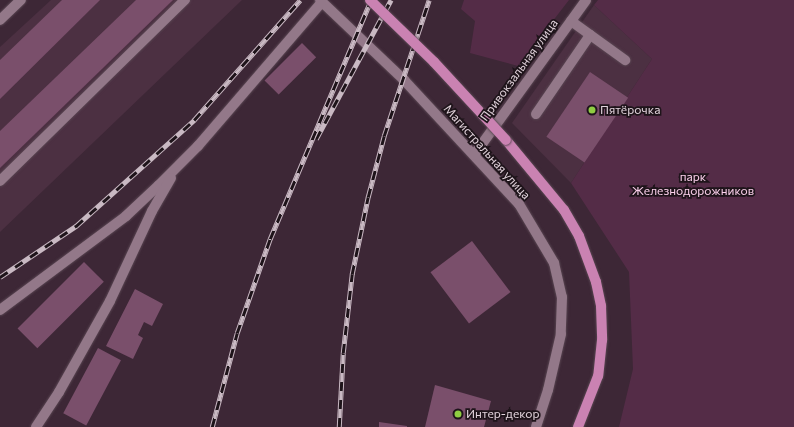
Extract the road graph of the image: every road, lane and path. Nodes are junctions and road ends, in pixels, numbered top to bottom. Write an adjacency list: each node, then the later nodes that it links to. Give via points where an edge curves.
1 (21, 0): 6 (street)
2 (185, 0): 13 (street)
3 (370, 0): 17 (main road, bridge, via 434,62 506,140 564,210 579,236 596,282 601,306 602,340 598,376)
4 (586, 0): 7 (street, Привокзальная улица)
5 (321, 1): 11 (street, Магистральная улица, via 404,80); 12 (street)
6 (0, 20)
7 (571, 21): 8 (street); 11 (street, Привокзальная улица)
8 (590, 35): 9 (street); 10 (street)
9 (625, 60)
10 (536, 114)
11 (474, 155): 16 (street, Магистральная улица, via 519,204 554,263 562,297 561,334)
12 (178, 166): 14 (street, via 126,216); 15 (street, via 152,211 110,301 59,392)
13 (0, 181)
14 (0, 310)
15 (36, 427)
16 (536, 427)
17 (578, 427)

